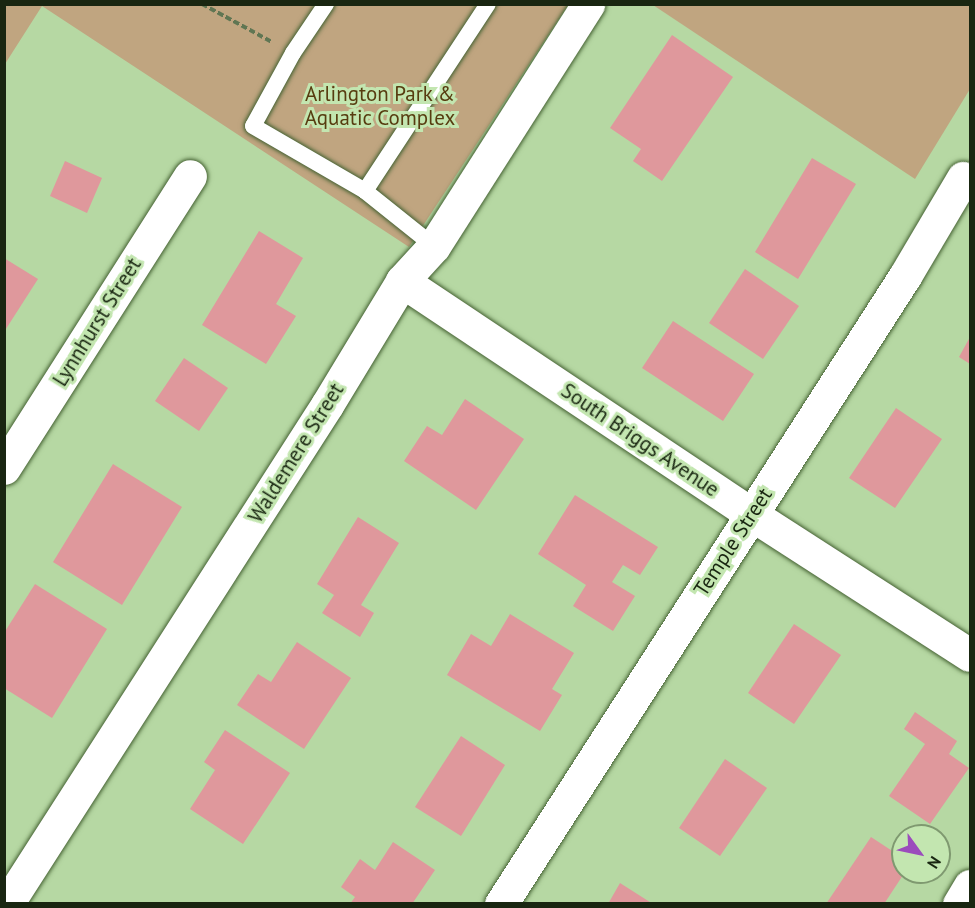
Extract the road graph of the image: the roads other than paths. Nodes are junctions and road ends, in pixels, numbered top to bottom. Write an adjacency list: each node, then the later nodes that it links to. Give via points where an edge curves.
1 (326, 4): 6 (lane, via 293,53 254,126)
2 (488, 4): 6 (lane)
3 (588, 4): 7 (street, Waldemere Street)
4 (967, 172): 10 (street, Temple Street, via 905,276)
5 (190, 176): 9 (street, Lynnhurst Street)
6 (365, 191): 7 (lane)
7 (434, 246): 8 (street, Waldemere Street)
8 (402, 281): 10 (street, South Briggs Avenue); 13 (street, Waldemere Street, via 327,405)
9 (4, 468)
10 (751, 514): 11 (street, South Briggs Avenue); 14 (street, Temple Street)
11 (970, 655)
12 (970, 886): 15 (street)
13 (7, 903)
14 (501, 903)
15 (959, 903)

